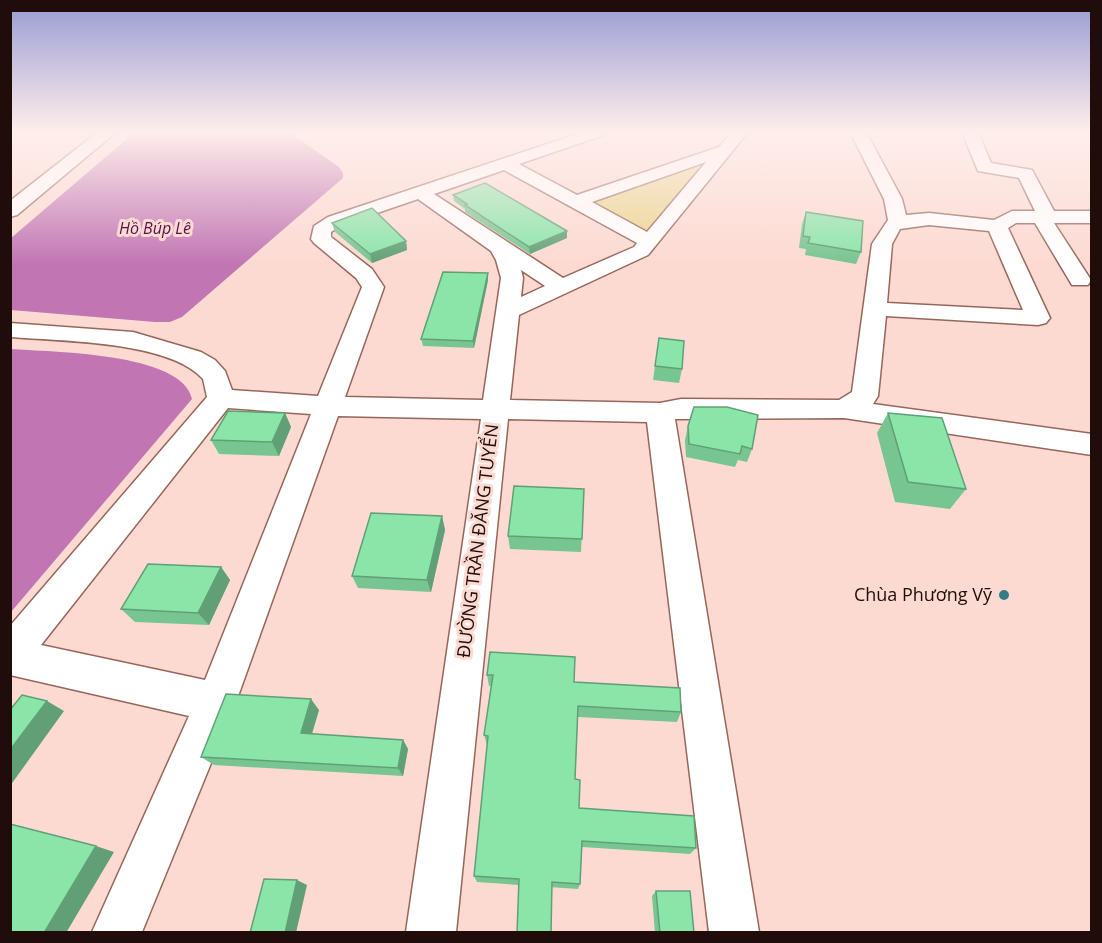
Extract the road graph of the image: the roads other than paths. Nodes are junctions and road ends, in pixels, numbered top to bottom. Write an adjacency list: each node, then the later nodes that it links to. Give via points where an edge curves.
1 (53, 176): 10 (street)
2 (471, 176): 8 (street)
3 (529, 176): 9 (street)
4 (650, 176): 9 (street)
5 (706, 176): 15 (street)
6 (881, 176): 13 (street, via 893,200)
7 (1027, 176): 11 (street)
8 (421, 193): 16 (street, ĐƯỜNG TRẦN ĐĂNG TUYỂN); 23 (street, via 334,221 321,230 321,239 364,274 373,287)
9 (578, 201): 15 (street)
10 (10, 211)
11 (1043, 216): 12 (street); 14 (street, via 1012,217); 17 (street)
12 (1092, 217)
13 (898, 222): 14 (street, via 929,219); 19 (street, via 892,225 882,244)
14 (997, 226): 19 (street, via 1038,318)
15 (651, 242): 18 (street, via 641,251)
16 (498, 247): 18 (street); 20 (street, ĐƯỜNG TRẦN ĐĂNG TUYỂN, via 507,260 512,279)
17 (1080, 280)
18 (562, 287): 20 (street)
19 (877, 309): 25 (street, via 865,396)
20 (508, 311): 24 (street, ĐƯỜNG TRẦN ĐĂNG TUYỂN)
21 (10, 330): 22 (street, via 133,340 192,358 216,377)
22 (220, 399): 23 (street); 28 (street)
23 (328, 406): 24 (street); 29 (street)
24 (494, 408): 26 (street); 31 (street, ĐƯỜNG TRẦN ĐĂNG TUYỂN)
25 (844, 409): 26 (street, via 681,408); 27 (street)
26 (660, 413): 32 (street)
27 (1092, 445)
28 (10, 656): 29 (street)
29 (216, 702): 30 (street)
30 (117, 933)
31 (431, 933)
32 (734, 933)

